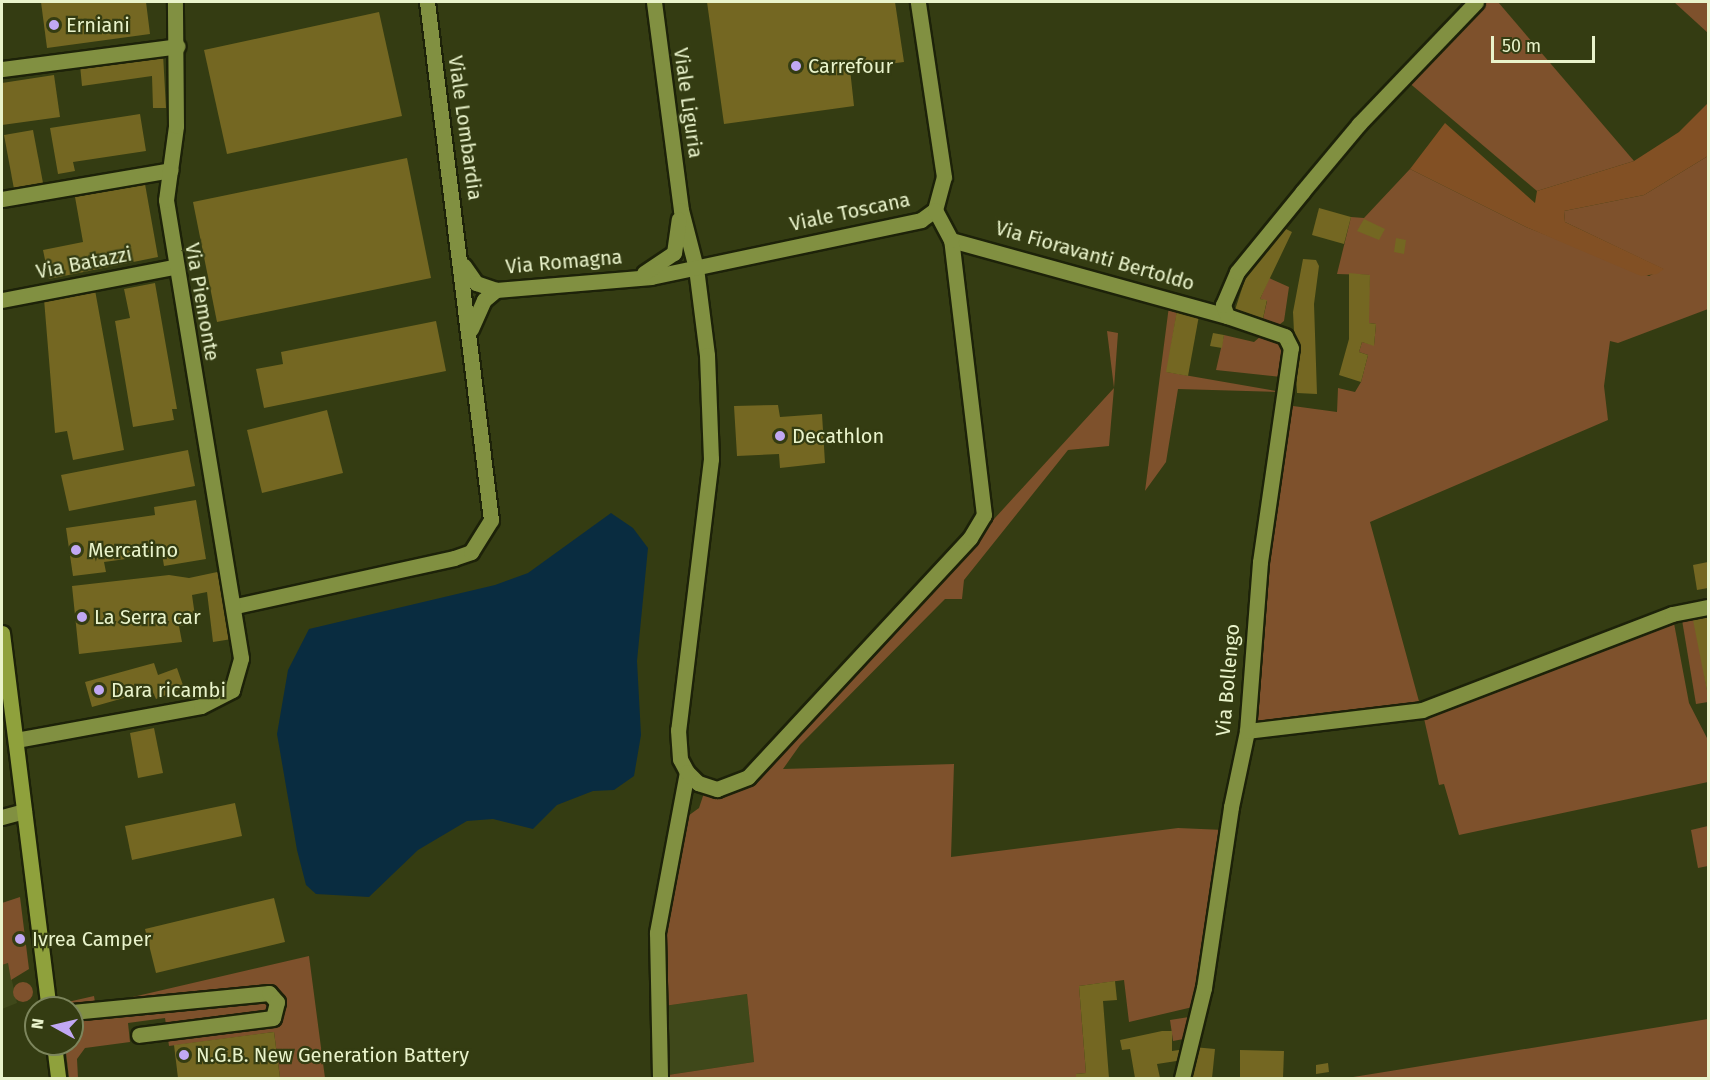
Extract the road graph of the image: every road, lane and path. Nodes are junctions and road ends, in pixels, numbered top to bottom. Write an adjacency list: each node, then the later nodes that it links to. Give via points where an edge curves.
1 (175, 2): 6 (street, Via Piemonte)
2 (427, 2): 13 (street, Viale Lombardia)
3 (654, 2): 10 (street, Viale Liguria)
4 (918, 2): 11 (street, Viale Toscana, via 944,177)
5 (1476, 2): 19 (street, via 1359,124 1237,272 1223,305)
6 (178, 46): 7 (street); 8 (street, Via Piemonte)
7 (2, 69)
8 (171, 170): 9 (street); 14 (street, Via Piemonte, via 166,200)
9 (2, 199)
10 (681, 210): 15 (street); 16 (street, via 674,253 668,262)
11 (935, 210): 12 (street); 15 (street, Viale Toscana, via 906,224)
12 (951, 240): 19 (street, Via Fioravanti Bertoldo); 26 (street, via 984,515 970,538 748,777 717,789 698,783)
13 (462, 260): 17 (street, via 476,283); 20 (street, Viale Lombardia)
14 (174, 267): 18 (street, Via Batazzi); 21 (street, Via Piemonte)
15 (696, 268): 16 (street, Viale Toscana); 26 (street, via 707,355 711,459 678,730 680,759)
16 (635, 276): 17 (street, Via Romagna)
17 (496, 290): 20 (street, via 479,308)
18 (2, 300)
19 (1231, 318): 24 (street, Via Bollengo, via 1285,336 1291,348 1260,562)
20 (470, 334): 21 (street, Viale Lombardia, via 490,489 491,520 484,538 471,552 454,558)
21 (236, 606): 25 (street, Via Piemonte, via 241,658 232,690 201,706)
22 (1708, 607): 24 (street, via 1672,614 1422,710)
23 (2, 633): 25 (main road)
24 (1247, 731): 35 (street, Via Bollengo, via 1231,807 1204,988)
25 (16, 740): 27 (main road)
26 (687, 772): 34 (street, via 657,933)
27 (24, 811): 28 (street); 29 (main road)
28 (2, 817)
29 (48, 996)
30 (84, 1011): 31 (street, via 269,993 276,1002 273,1018)
31 (139, 1035)
32 (55, 1056): 33 (main road)
33 (58, 1078)
34 (660, 1078)
35 (1182, 1078)

